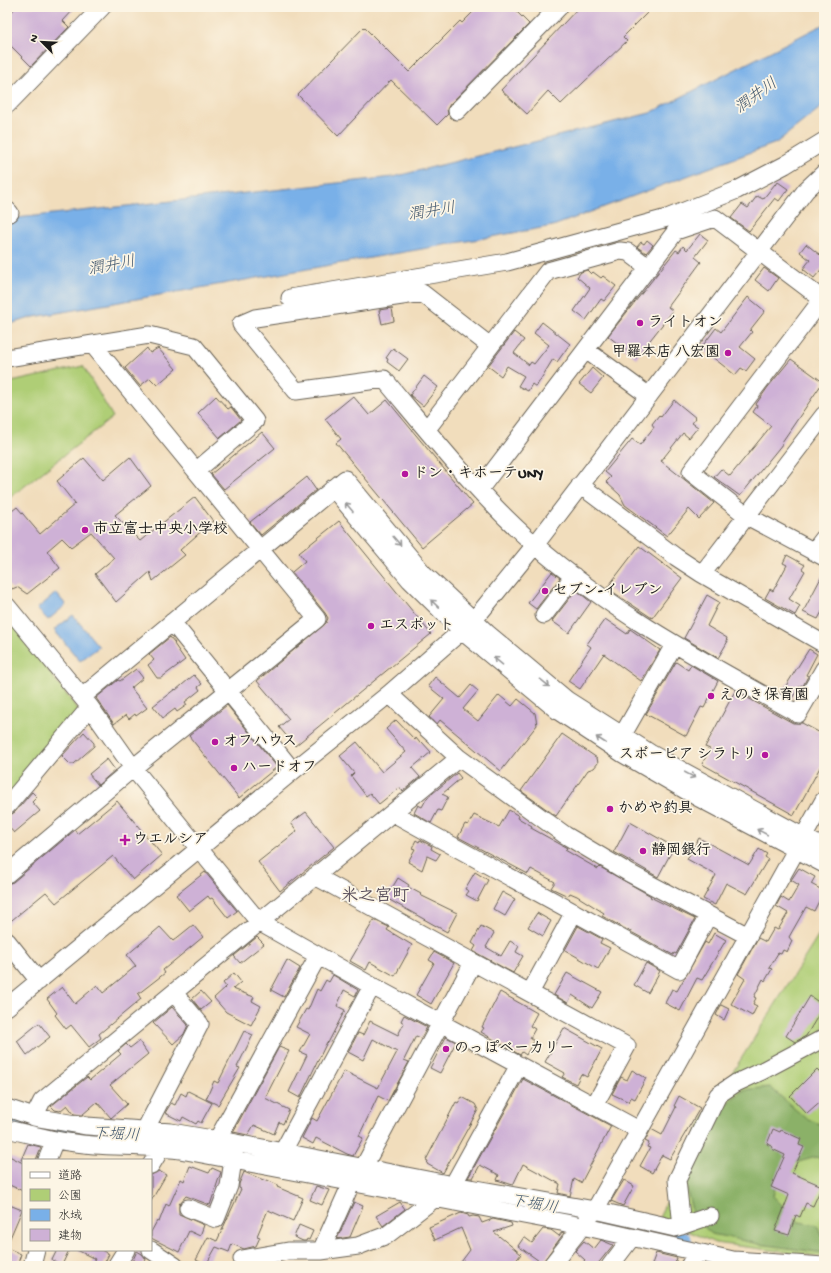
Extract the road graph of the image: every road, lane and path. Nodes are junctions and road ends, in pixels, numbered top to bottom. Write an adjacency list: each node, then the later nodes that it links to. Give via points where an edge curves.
1 (102, 7): 3 (street)
2 (559, 7): 4 (street)
3 (7, 105)
4 (457, 111)
5 (824, 141): 11 (street, via 737,190 667,218 507,262)
6 (824, 173): 9 (street, via 806,190)
7 (7, 210): 8 (street, via 10,213)
8 (7, 214)
9 (760, 250): 10 (street, via 715,218 676,231); 12 (street); 17 (street)
10 (649, 268): 14 (street, via 628,252 620,251 548,271); 15 (street)
11 (290, 298)
12 (823, 298): 23 (street, via 691,472)
13 (93, 345): 16 (street); 20 (street); 20 (street, via 149,335 194,346 251,415 255,421)
14 (490, 346): 19 (street); 19 (street, via 422,293 255,318 241,324 296,391 384,379)
15 (586, 350): 17 (street); 22 (street)
16 (7, 358)
17 (649, 396): 21 (street)
18 (824, 415): 23 (street)
19 (427, 429): 22 (street)
20 (196, 471): 25 (street)
21 (580, 484): 24 (street); 27 (street, via 670,553)
22 (479, 490): 24 (street)
23 (747, 516): 26 (street); 27 (street)
24 (535, 545): 28 (street); 32 (street)
25 (261, 549): 31 (street); 32 (street, via 339,483 410,580); 36 (street, via 317,619)
26 (821, 549)
27 (702, 574): 33 (street)
28 (574, 576): 30 (street); 34 (street, via 631,618)
29 (7, 606): 38 (street)
30 (544, 615)
31 (172, 622): 36 (street); 38 (street)
32 (468, 626): 37 (street); 39 (street, one-way to 39, via 567,700); 46 (street, one-way to 32, via 697,797 610,746 558,711)
33 (824, 644)
34 (674, 645): 35 (street, via 798,714); 39 (street)
35 (824, 669)
36 (227, 690): 41 (street); 42 (street)
37 (390, 694): 40 (street); 42 (street)
38 (86, 702): 41 (street); 44 (street)
39 (622, 736): 46 (street, one-way to 46)
40 (459, 758): 45 (street); 53 (street, via 565,835)
41 (133, 768): 48 (street); 50 (street)
42 (293, 771): 48 (street)
43 (824, 800): 46 (street)
44 (7, 806)
45 (393, 813): 51 (street); 52 (street)
46 (800, 844): 47 (street); 49 (street); 55 (street)
47 (824, 848)
48 (199, 849): 54 (street); 59 (street)
49 (824, 864)
50 (7, 874)
51 (315, 876): 54 (street); 58 (street)
52 (574, 912): 53 (street, via 679,970); 62 (street)
53 (708, 916): 55 (street)
54 (259, 922): 57 (street); 61 (street)
55 (748, 936): 72 (street)
56 (7, 941): 59 (street)
57 (318, 956): 60 (street); 74 (street)
58 (473, 963): 62 (street); 64 (street)
59 (39, 981): 63 (street)
60 (372, 986): 64 (street); 77 (street)
61 (174, 994): 69 (street, via 42,1101); 71 (street, via 200,1024)
62 (530, 994): 67 (street, via 627,1046)
63 (7, 1007)
64 (442, 1022): 66 (street); 80 (street)
65 (824, 1038): 88 (street, via 736,1083 718,1095 678,1180)
66 (519, 1065): 67 (street); 82 (street)
67 (594, 1106): 72 (street)
68 (7, 1108): 69 (street)
69 (34, 1117): 71 (street, via 87,1126)
70 (7, 1129): 73 (street)
71 (145, 1130): 74 (street)
72 (639, 1130): 85 (street)
73 (55, 1140): 75 (street, via 94,1145); 78 (street)
74 (217, 1140): 76 (street)
75 (162, 1147): 76 (street); 79 (street)
76 (234, 1151): 77 (street); 81 (street); 84 (street, via 229,1186 216,1219)
77 (282, 1153): 80 (street)
78 (47, 1159)
79 (152, 1162)
80 (363, 1168): 82 (street)
81 (351, 1184): 83 (street); 93 (street)
82 (453, 1185): 85 (street)
83 (434, 1199): 87 (street); 93 (street, via 387,1235 358,1246)
84 (188, 1208)
85 (594, 1210): 87 (street); 88 (street, via 675,1228)
86 (710, 1216): 88 (street)
87 (583, 1226): 89 (street); 101 (street)
88 (682, 1226)
89 (632, 1237): 95 (street); 102 (street)
90 (36, 1251): 98 (street)
91 (125, 1251): 99 (street)
92 (152, 1251): 100 (street)
93 (321, 1251): 94 (street, via 288,1251)
94 (242, 1259)
95 (694, 1259): 96 (street)
96 (724, 1262): 97 (street)
97 (785, 1265): 103 (street)
98 (32, 1266)
99 (116, 1266)
100 (175, 1266)
101 (551, 1266)
102 (610, 1266)
103 (824, 1266)

